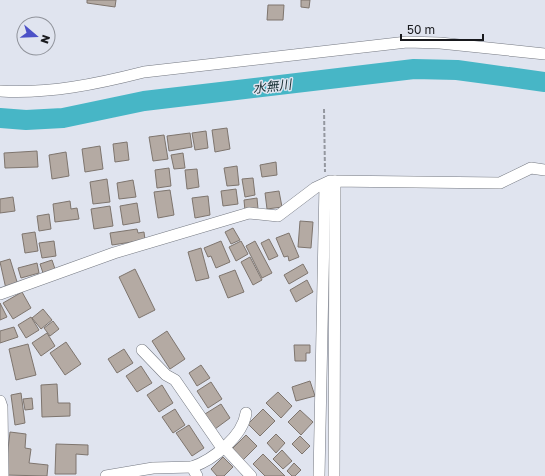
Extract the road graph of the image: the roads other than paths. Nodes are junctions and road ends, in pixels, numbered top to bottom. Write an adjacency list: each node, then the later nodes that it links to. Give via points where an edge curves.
1 (545, 54): 2 (street, via 407,42 144,72 110,81 42,92)
2 (0, 91)
3 (545, 170): 4 (street, via 531,168 500,183)
4 (330, 182): 5 (street, via 315,188 278,216 249,213 114,253); 14 (street); 15 (street)
5 (0, 294)
6 (142, 350): 9 (street, via 166,375 175,380 220,445)
7 (0, 403): 11 (street)
8 (246, 413): 9 (street, via 245,422)
9 (224, 447): 10 (street); 13 (street)
10 (194, 472): 12 (street, via 153,468)
11 (3, 476)
12 (106, 476)
13 (251, 476)
14 (319, 476)
15 (334, 476)

